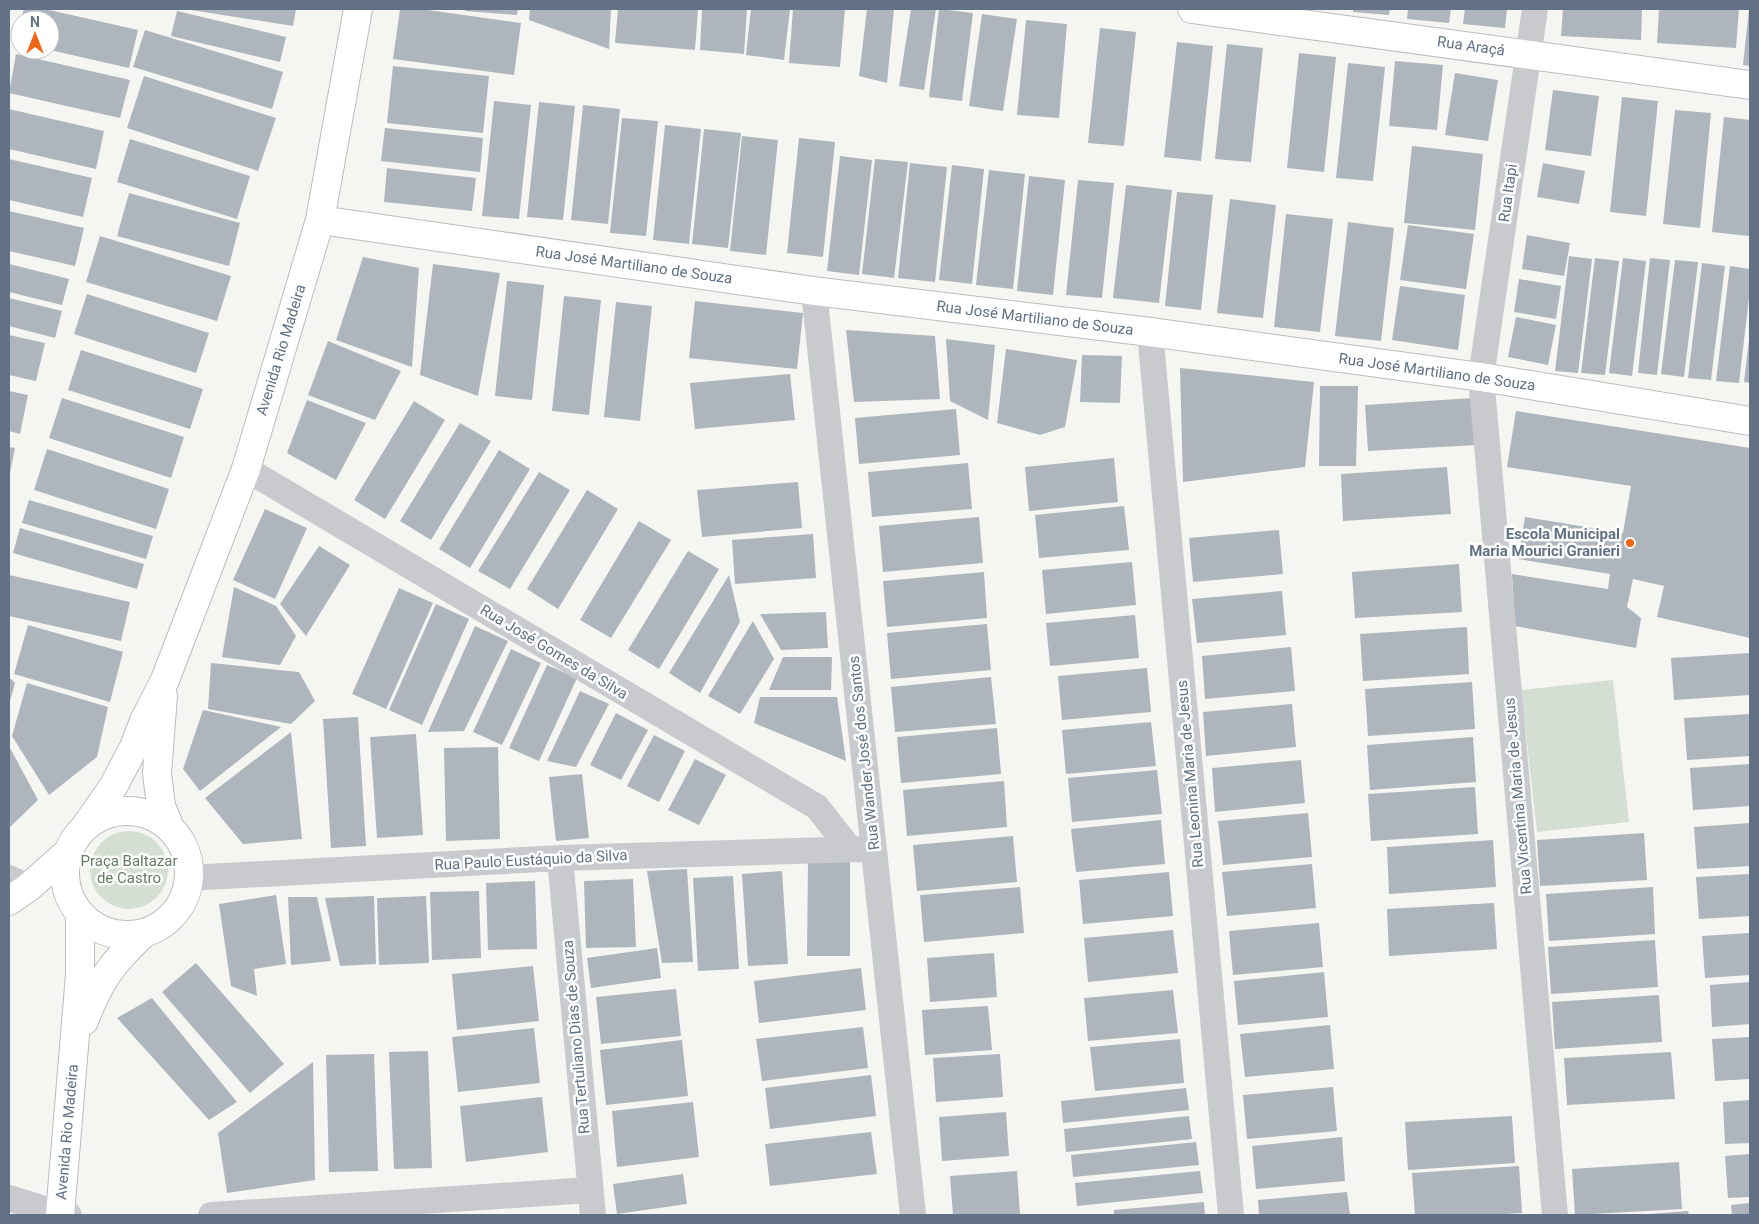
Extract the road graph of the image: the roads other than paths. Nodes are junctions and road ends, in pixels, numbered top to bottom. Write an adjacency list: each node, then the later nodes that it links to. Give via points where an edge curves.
1 (358, 9): 6 (street, Avenida Rio Madeira)
2 (1192, 9): 4 (street, Rua Araçá)
3 (1535, 9): 4 (street, Rua Itapi)
4 (1528, 54): 5 (street, Rua Araçá); 9 (street, Rua Itapi)
5 (1750, 85)
6 (320, 220): 7 (street, Rua José Martiliano de Souza); 11 (street, Avenida Rio Madeira)
7 (814, 291): 8 (street, Rua José Martiliano de Souza); 15 (street, Rua Wander José dos Santos)
8 (1150, 332): 9 (street, Rua José Martiliano de Souza); 29 (street, Rua Leonina Maria de Jesus)
9 (1481, 377): 10 (street, Rua José Martiliano de Souza); 30 (street, Rua Vicentina Maria de Jesus)
10 (1750, 421)
11 (246, 469): 12 (street, Avenida Rio Madeira); 15 (street, Rua José Gomes da Silva, via 817,807)
12 (165, 680): 13 (street, Avenida Rio Madeira, via 113,787); 14 (street, Avenida Rio Madeira, via 157,773 161,806)
13 (87, 824): 14 (street, via 103,815 120,811 155,817); 16 (street)
14 (170, 828): 18 (street, via 188,858)
15 (862, 849): 17 (street, Rua Paulo Eustáquio da Silva); 28 (street, Rua Wander José dos Santos)
16 (67, 853): 19 (street); 20 (street, via 65,887)
17 (560, 858): 18 (street, Rua Paulo Eustáquio da Silva); 23 (street, Rua Tertuliano Dias de Souza)
18 (188, 878): 21 (street, via 181,906 158,928)
19 (15, 889): 20 (street, via 57,892)
20 (76, 909): 21 (street, via 94,927 109,934); 22 (street, Avenida Rio Madeira, via 80,975)
21 (143, 934): 22 (street, Avenida Rio Madeira, via 104,976)
22 (74, 1048): 25 (street, Avenida Rio Madeira)
23 (590, 1190): 26 (street); 27 (street, Rua Tertuliano Dias de Souza)
24 (9, 1198): 25 (street)
25 (63, 1215)
26 (210, 1215)
27 (593, 1215)
28 (913, 1215)
29 (1231, 1215)
30 (1555, 1215)

